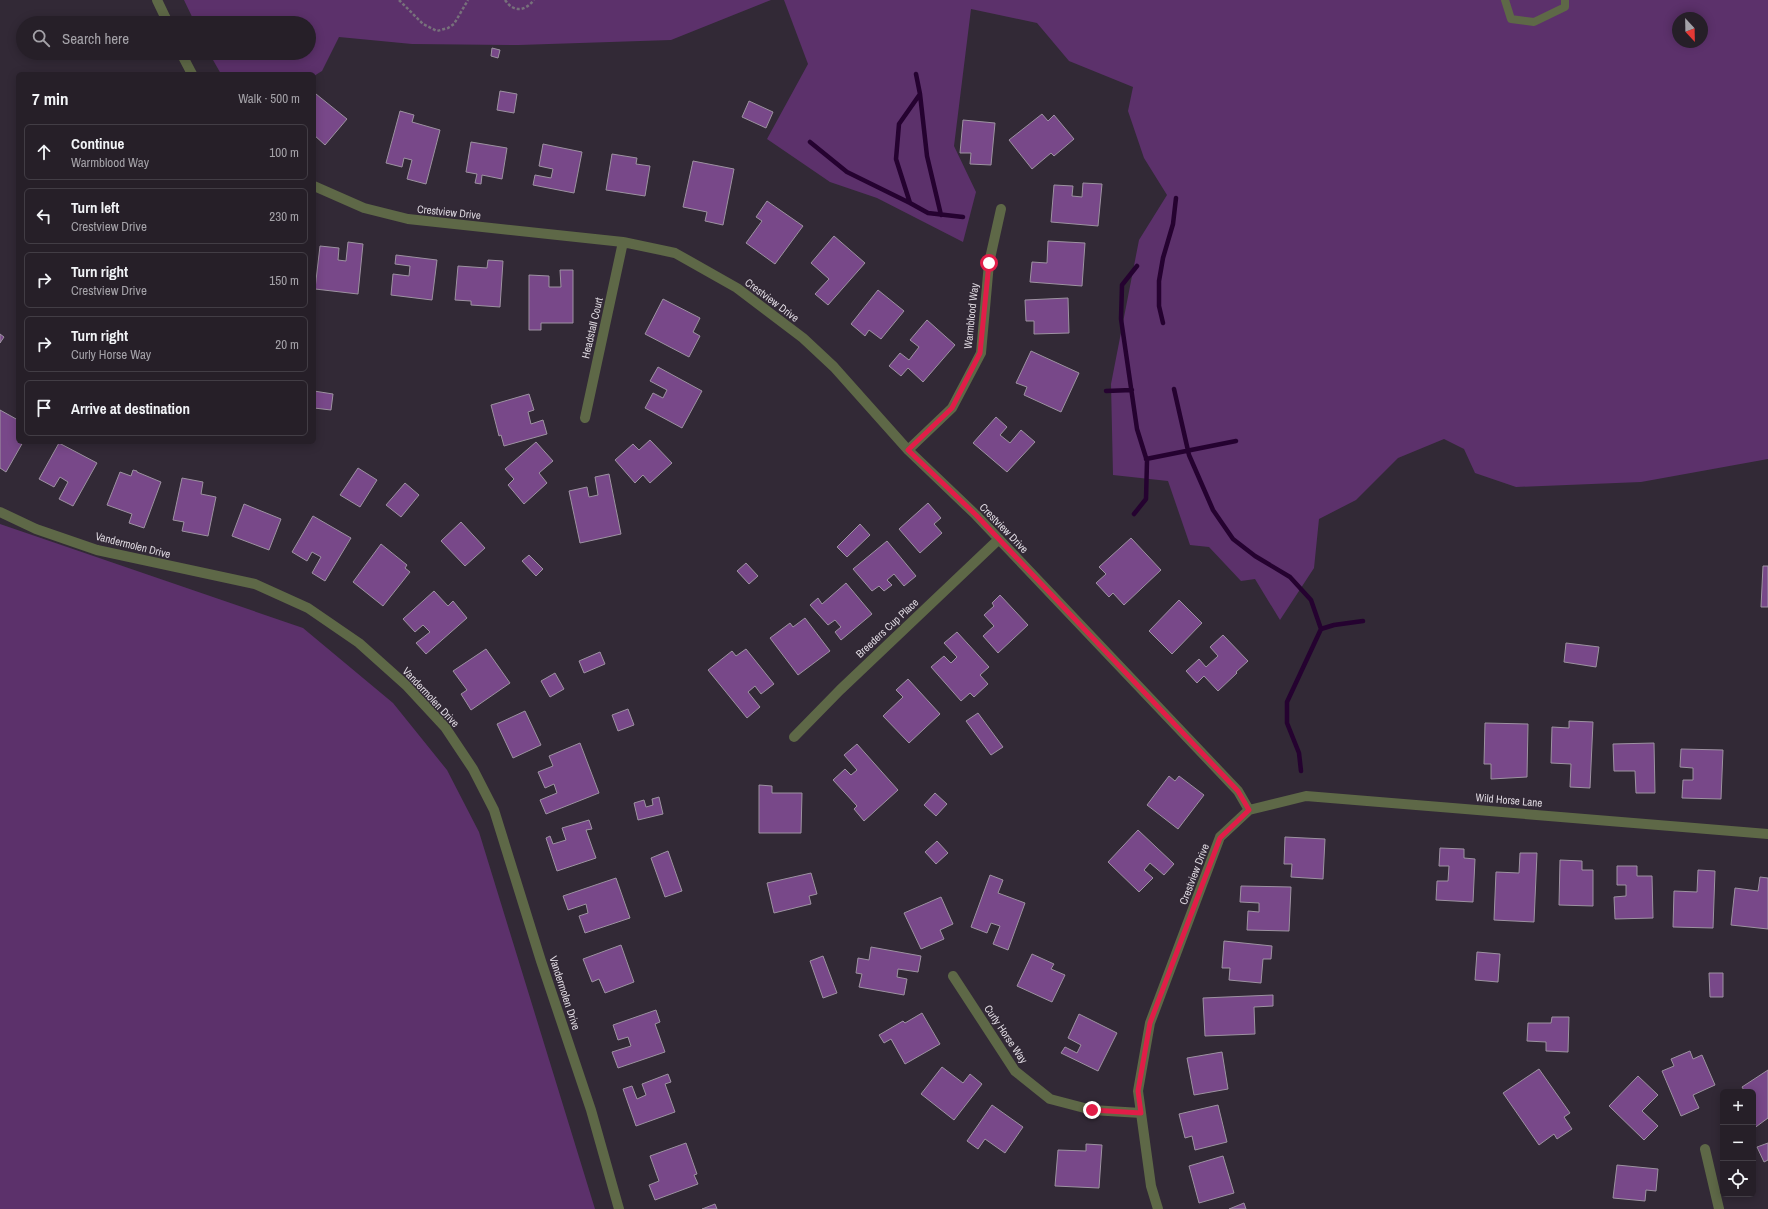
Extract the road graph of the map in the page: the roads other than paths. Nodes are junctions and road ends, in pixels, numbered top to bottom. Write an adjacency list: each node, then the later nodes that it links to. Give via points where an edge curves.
1 (157, 0): 4 (street)
2 (1505, 0): 3 (lane, via 1511,18 1534,22 1564,7)
3 (1565, 0)
4 (165, 16)
5 (185, 60): 6 (street)
6 (191, 72)
7 (316, 187): 9 (street, Crestview Drive, via 364,208 408,219)
8 (1001, 209): 11 (street, Warmblood Way, via 989,263 980,353 952,408)
9 (623, 242): 10 (street, Headstall Court); 11 (street, Crestview Drive, via 675,253 737,288 803,338 834,367)
10 (585, 418)
11 (908, 450): 13 (street, Crestview Drive)
12 (0, 512): 20 (street, Vandermolen Drive, via 36,529 98,550 255,584 308,608 359,643 407,686 445,727 473,769 494,810 591,1110)
13 (999, 539): 14 (street, Breeders Cup Place); 15 (street, Crestview Drive, via 1238,791)
14 (794, 737)
15 (1249, 810): 16 (street, Wild Horse Lane, via 1306,796); 18 (street, Crestview Drive, via 1220,838 1150,1023 1138,1091)
16 (1768, 834)
17 (953, 976): 18 (street, Curly Horse Way, via 1015,1071 1050,1099 1092,1110)
18 (1141, 1113): 21 (street, Crestview Drive, via 1151,1186)
19 (1705, 1149): 22 (street)
20 (619, 1209)
21 (1158, 1209)
22 (1719, 1209)

